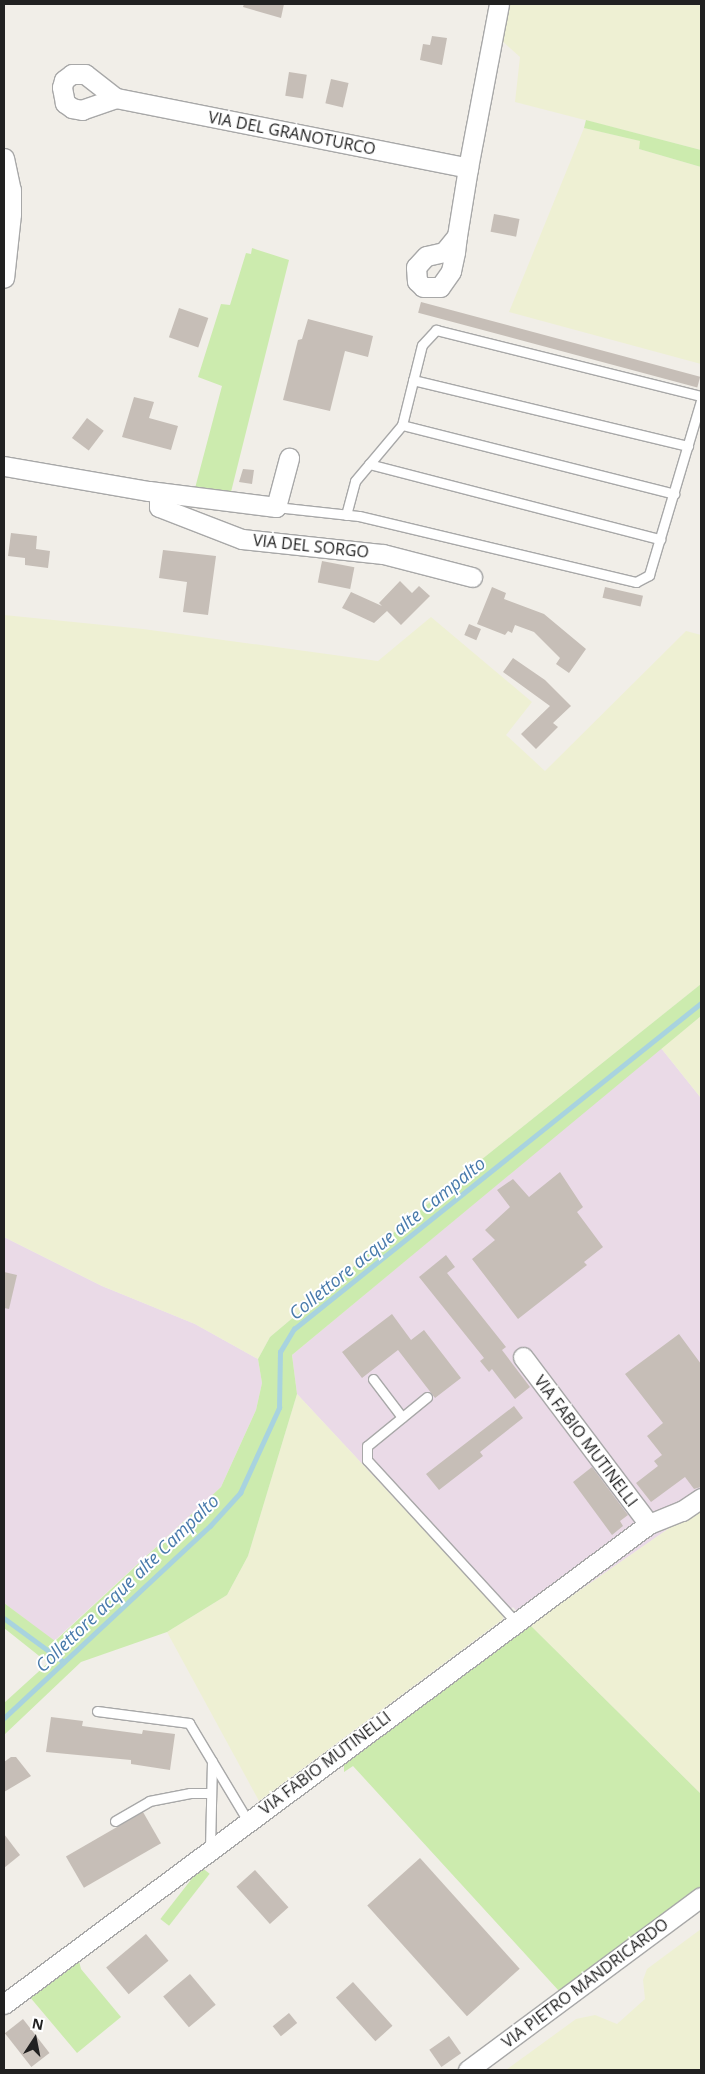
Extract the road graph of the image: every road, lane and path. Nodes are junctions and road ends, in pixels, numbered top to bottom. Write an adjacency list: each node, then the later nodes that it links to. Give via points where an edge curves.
1 (498, 4): 4 (street)
2 (116, 98): 4 (street, VIA DEL GRANOTURCO)
3 (4, 158): 6 (street, via 11,190 11,214)
4 (468, 168): 5 (street)
5 (458, 236)
6 (4, 278)
7 (413, 380): 8 (lane, via 422,345 436,330); 10 (lane); 11 (lane)
8 (701, 396)
9 (701, 401): 11 (lane)
10 (402, 425): 13 (lane); 16 (lane)
11 (688, 446): 16 (lane)
12 (289, 458): 18 (street)
13 (369, 464): 19 (lane, via 355,481); 20 (lane)
14 (4, 466): 17 (street, VIA DEL SORGO)
15 (4, 481): 17 (street, VIA DEL SORGO, via 136,501)
16 (674, 494): 20 (lane)
17 (160, 497): 18 (street, VIA DEL SORGO); 21 (street, VIA DEL SORGO, via 159,507 242,539 382,554)
18 (276, 507): 19 (lane)
19 (346, 515): 20 (lane, via 636,582 649,575)
20 (660, 539)
21 (472, 577)
22 (523, 1357): 27 (street, VIA FABIO MUTINELLI)
23 (373, 1379): 25 (lane)
24 (428, 1397): 25 (lane)
25 (402, 1417): 28 (lane, via 367,1446 370,1466)
26 (701, 1498): 27 (street, VIA FABIO MUTINELLI, via 682,1511)
27 (649, 1524): 28 (street, VIA FABIO MUTINELLI)
28 (516, 1622): 33 (street, VIA FABIO MUTINELLI)
29 (97, 1711): 30 (lane, via 189,1723)
30 (212, 1761): 31 (lane); 33 (lane)
31 (211, 1793): 32 (lane, via 190,1793 149,1801); 34 (lane)
32 (115, 1821)
33 (248, 1821): 34 (street, VIA FABIO MUTINELLI)
34 (210, 1849): 36 (street, VIA FABIO MUTINELLI)
35 (701, 1896): 37 (street, VIA PIETRO MANDRICARDO)
36 (4, 2004)
37 (468, 2070)

